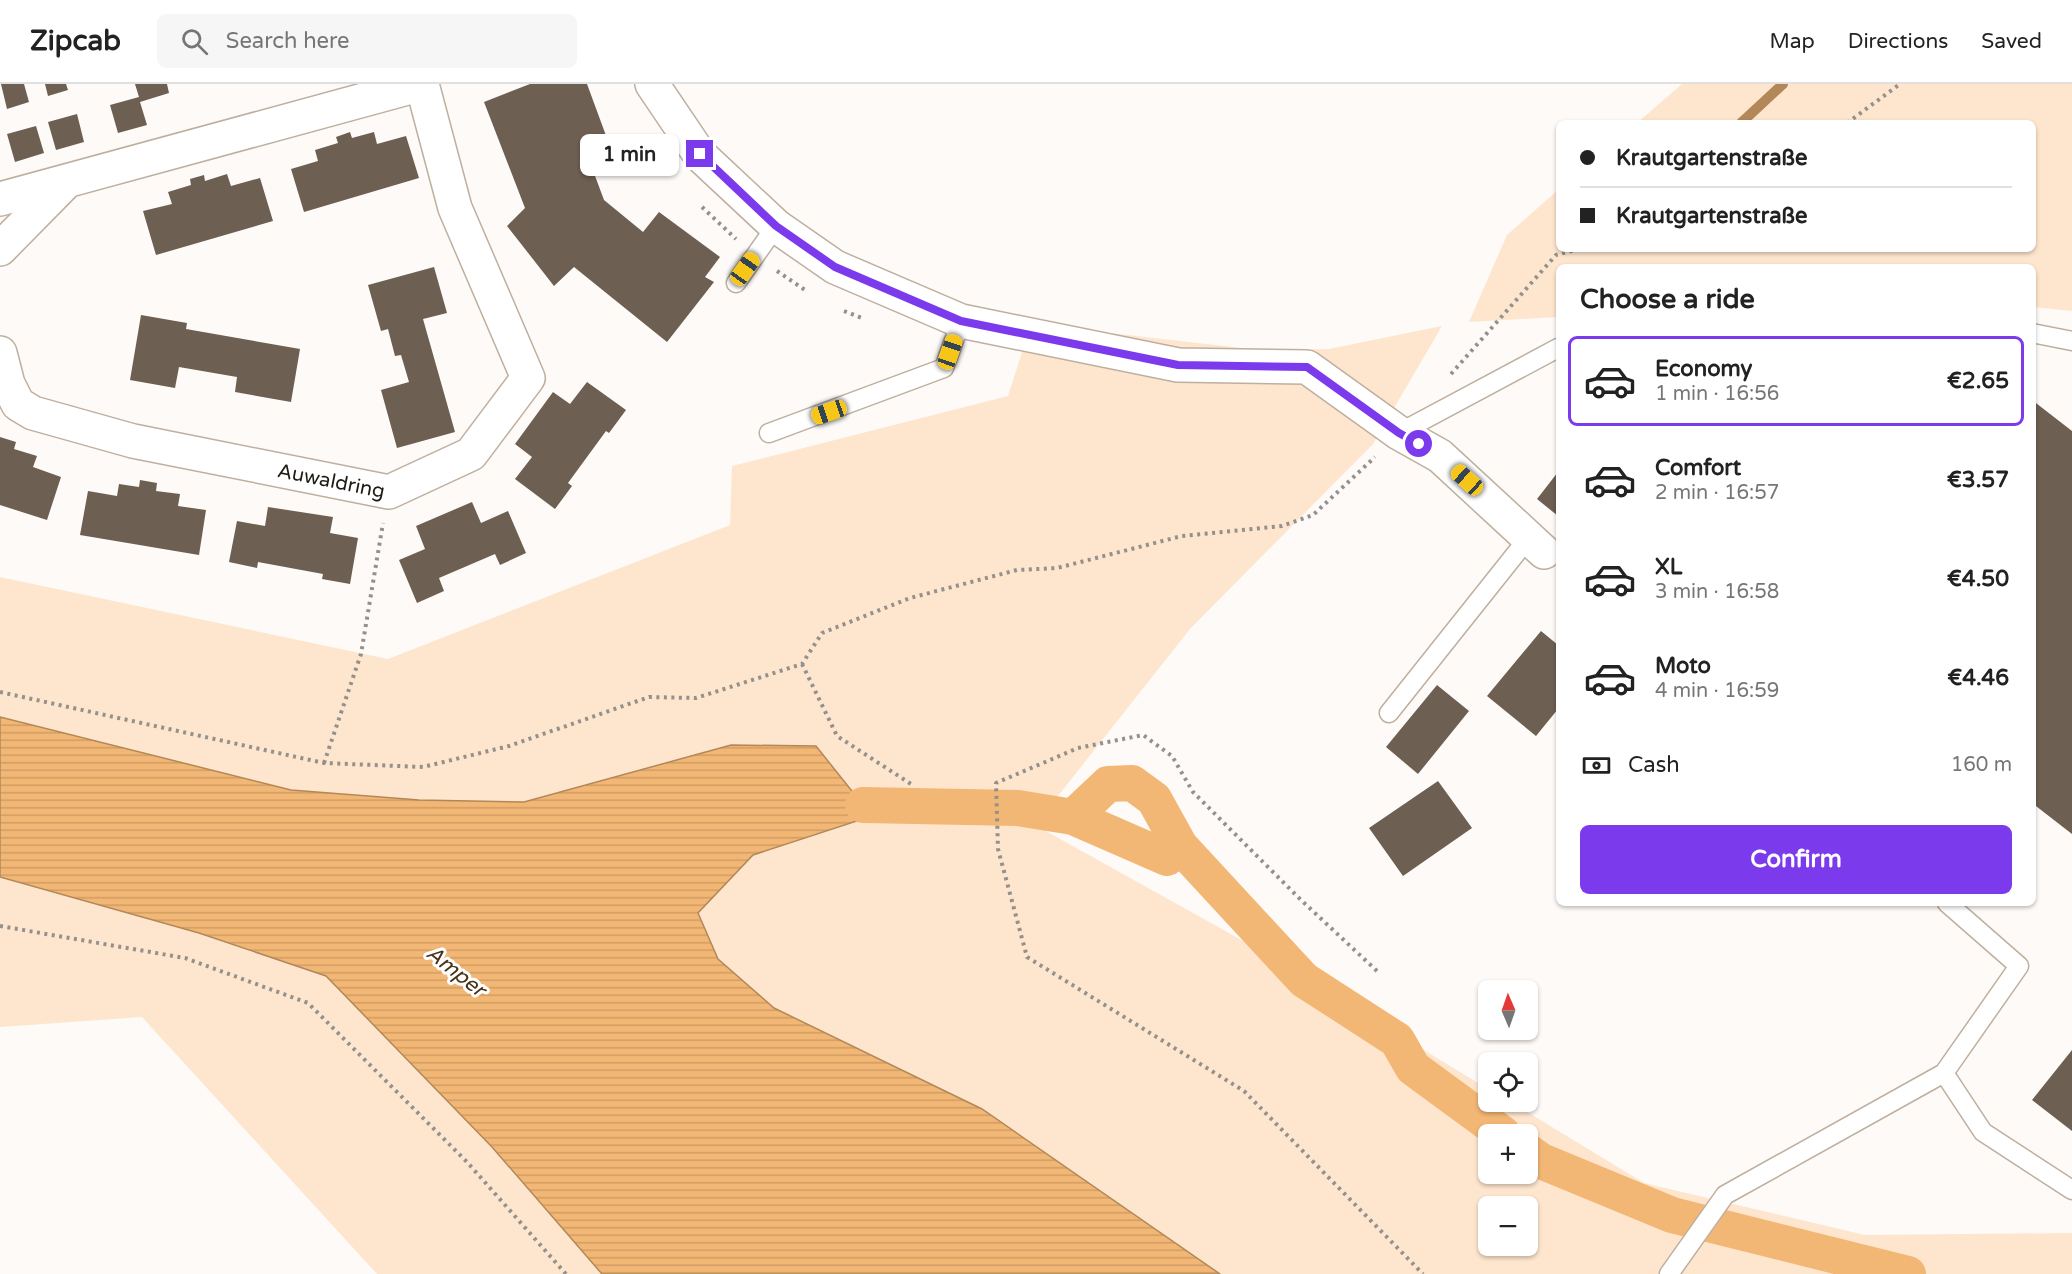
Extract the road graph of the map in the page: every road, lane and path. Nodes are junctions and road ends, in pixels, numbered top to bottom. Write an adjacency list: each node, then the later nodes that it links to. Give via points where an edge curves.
1 (422, 84): 5 (street, Auwaldring); 19 (street, Auwaldring, via 455,208 528,378 471,454)
2 (652, 84): 7 (street, via 700,154)
3 (1900, 84): 4 (path)
4 (1851, 120)
5 (64, 183): 6 (street, Auwaldring); 8 (street)
6 (0, 199)
7 (776, 226): 10 (lane); 11 (street, via 835,267)
8 (0, 249)
9 (1568, 252): 16 (path, via 1556,255)
10 (736, 283)
11 (961, 321): 17 (lane, via 944,368); 18 (street, via 1178,365 1307,367)
12 (2036, 334): 13 (lane)
13 (2072, 340)
14 (1556, 349): 18 (lane)
15 (0, 353): 19 (street, Auwaldring, via 18,404 33,413 133,441)
16 (1446, 380)
17 (769, 433)
18 (1399, 433): 20 (street, via 1440,456); 21 (path, via 1314,515 1282,525 1182,536 1057,568 1017,570 910,598 822,633)
19 (389, 492): 24 (path, via 361,654)
20 (1544, 551): 23 (lane)
21 (802, 664): 24 (path, via 696,698 649,698 509,747 423,767); 25 (path, via 837,736)
22 (0, 692): 24 (path)
23 (1389, 714)
24 (324, 763)
25 (912, 784)
26 (1950, 906): 29 (lane, via 2019,966)
27 (0, 926): 31 (path, via 185,958 308,1003 467,1162)
28 (1377, 971): 32 (path, via 1193,792 1172,756 1143,735 1078,748 996,783 998,849 1027,957 1244,1091)
29 (1944, 1073): 30 (lane, via 1983,1132); 33 (lane, via 1725,1195)
30 (2072, 1190)
31 (566, 1274)
32 (1423, 1274)
33 (1669, 1274)

